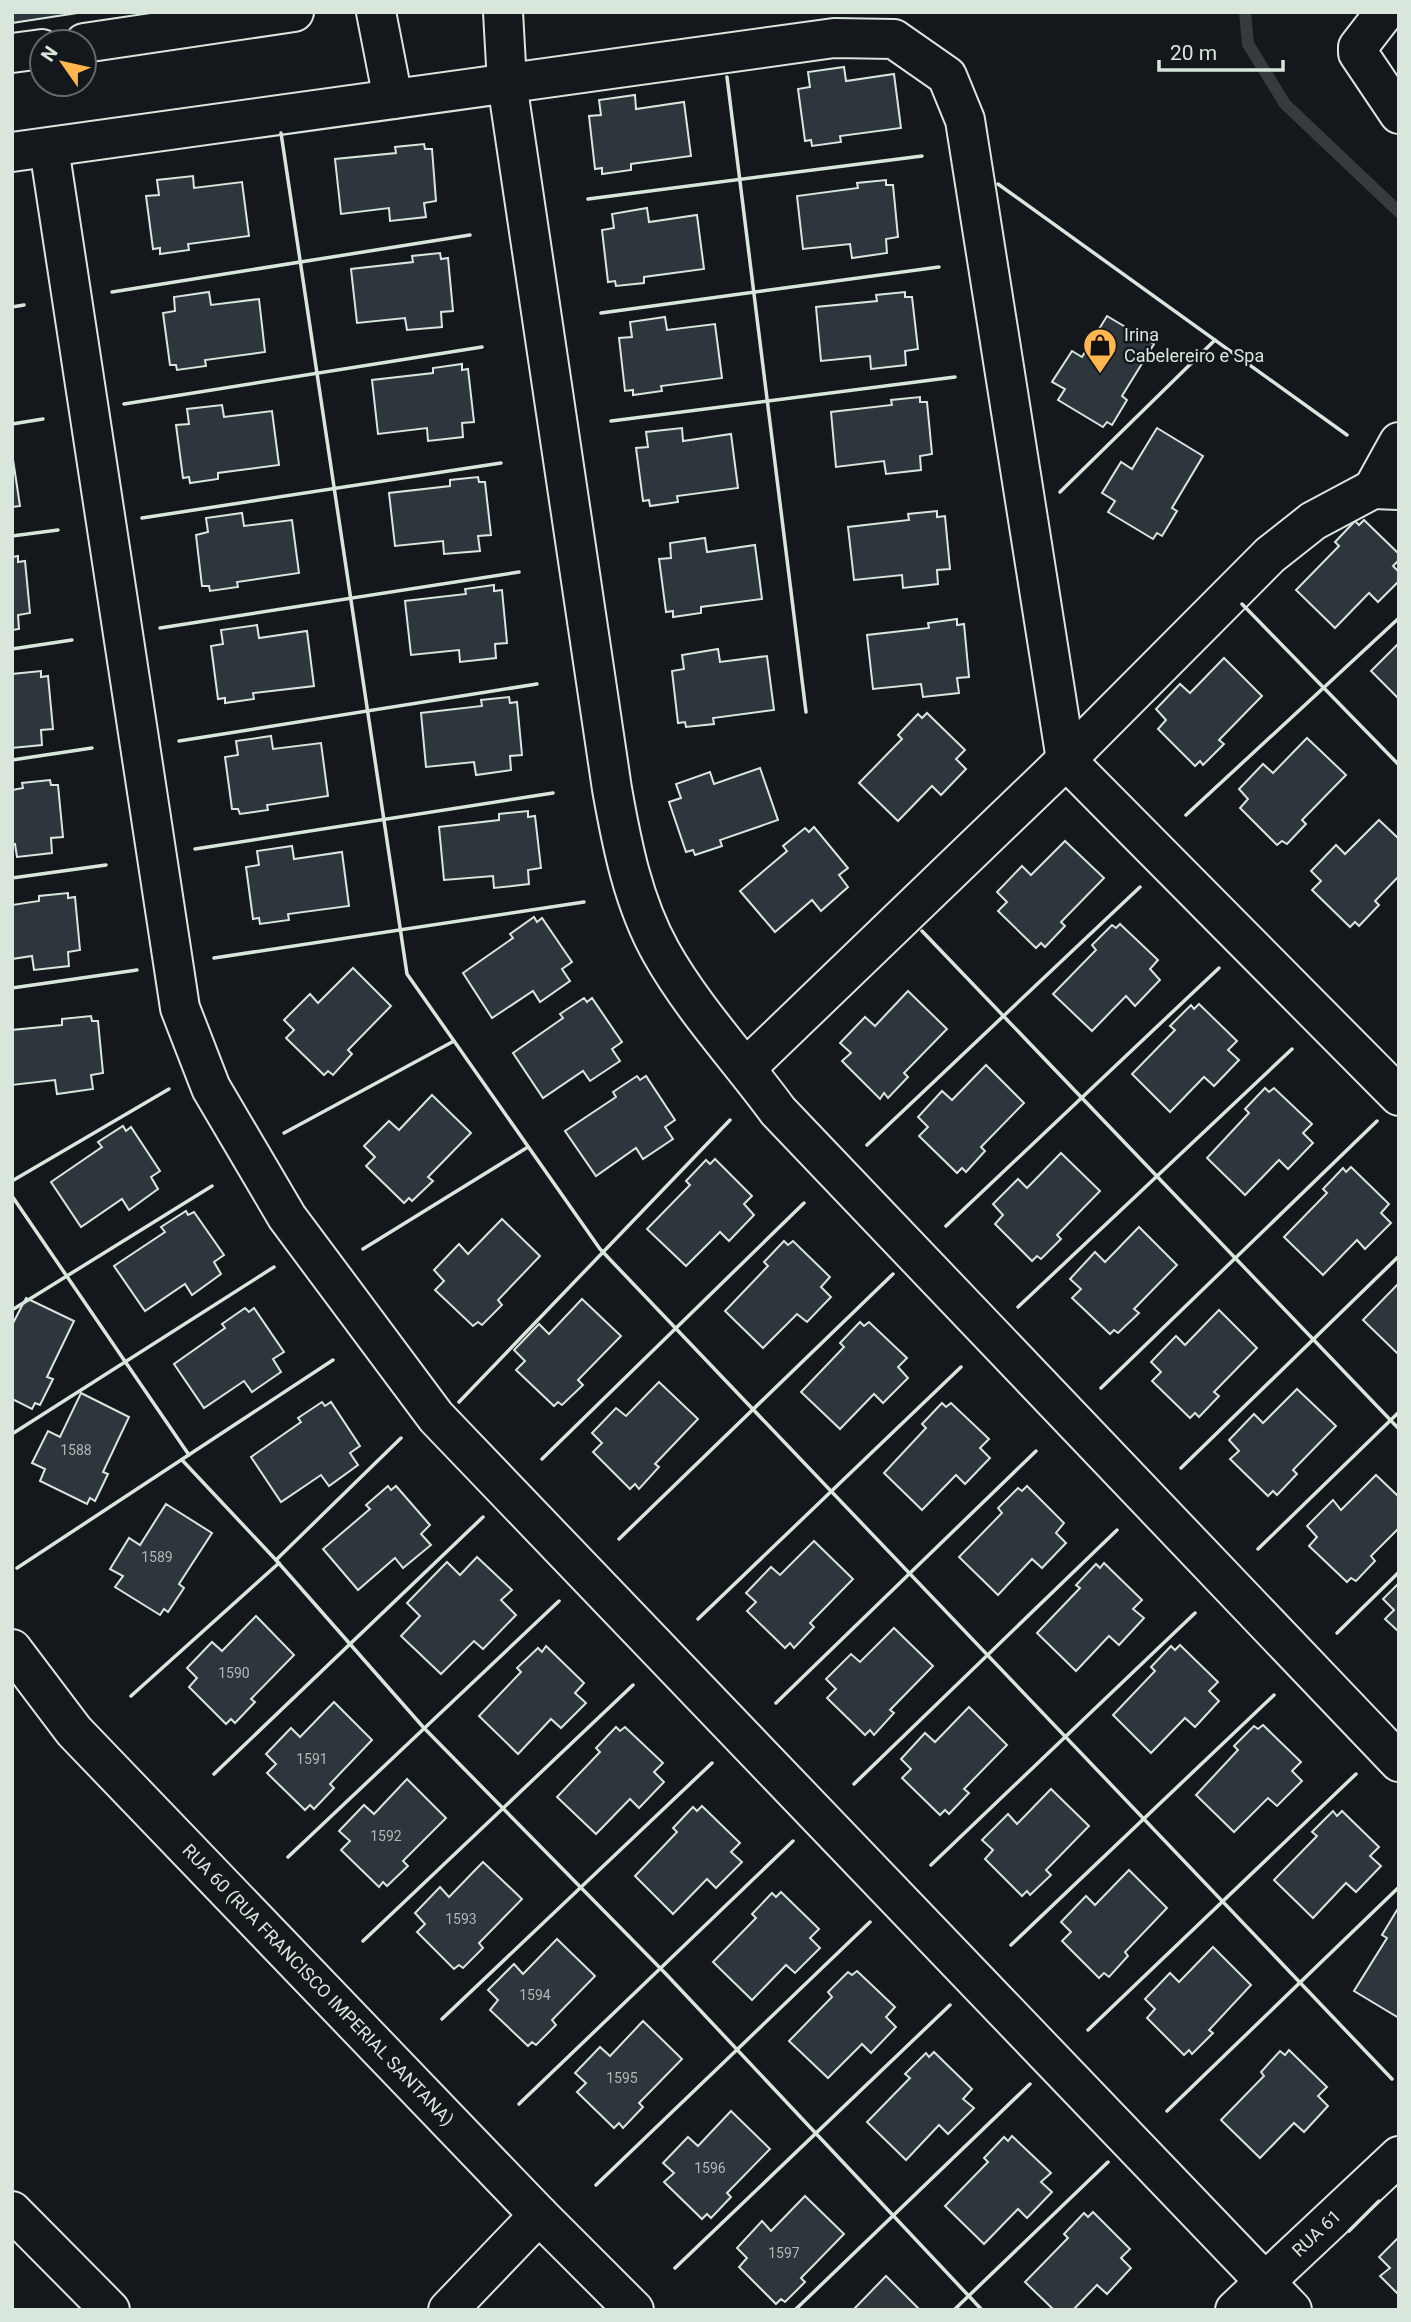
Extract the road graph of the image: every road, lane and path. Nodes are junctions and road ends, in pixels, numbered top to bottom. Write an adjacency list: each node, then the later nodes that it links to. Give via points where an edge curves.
1 (294, 12): 5 (street)
2 (376, 12): 7 (street)
3 (503, 12): 6 (street)
4 (1385, 12): 8 (street, via 1358,53)
5 (98, 41)
6 (507, 83): 7 (street); 12 (street, via 834,38 894,39 947,76 965,120); 13 (street, via 623,852 660,952)
7 (393, 99): 9 (street)
8 (1399, 114)
9 (31, 150): 20 (street, via 180,1008 211,1088 287,1217 436,1417)
10 (1399, 442): 11 (street)
11 (1386, 489): 12 (street, via 1313,522 1270,555)
12 (1066, 760): 13 (street); 14 (street)
13 (747, 1068): 16 (street, via 778,1111)
14 (1399, 1096)
15 (12, 1649): 19 (street, RUA 60 (RUA FRANCISCO IMPERIAL SANTANA), via 74,1731)
16 (1399, 1762)
17 (1399, 2156): 20 (street, RUA 61)
18 (12, 2211): 21 (street)
19 (539, 2216): 22 (street); 23 (street, RUA 60 (RUA FRANCISCO IMPERIAL SANTANA))
20 (1265, 2281): 24 (street, RUA 61); 25 (street)
21 (110, 2310)
22 (448, 2310)
23 (634, 2310)
24 (1235, 2310)
25 (1292, 2310)

